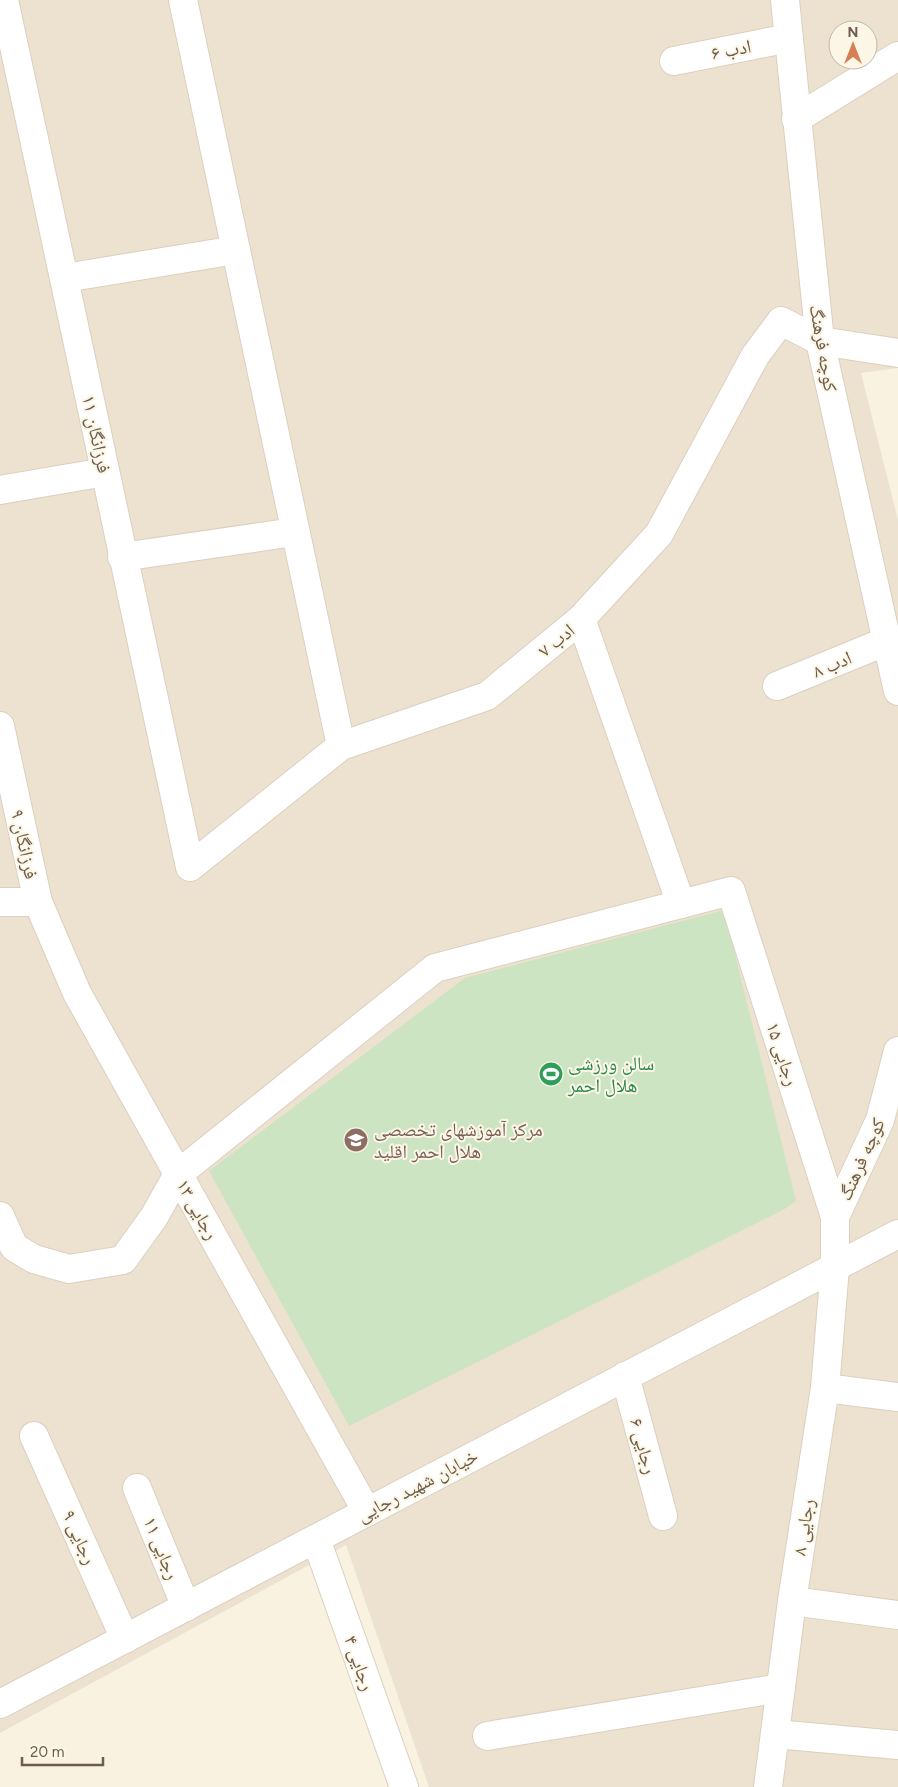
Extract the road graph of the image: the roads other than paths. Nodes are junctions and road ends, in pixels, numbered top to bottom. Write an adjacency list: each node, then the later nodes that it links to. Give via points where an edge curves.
1 (4, 0): 9 (street, فرزانگان ۱۱)
2 (183, 0): 8 (street)
3 (785, 0): 4 (street, کوچه فرهنگ)
4 (789, 38): 6 (street, ادب ۶); 7 (street, کوچه فرهنگ)
5 (898, 56): 7 (street)
6 (674, 61)
7 (796, 120): 10 (street, کوچه فرهنگ)
8 (236, 250): 9 (street); 14 (street)
9 (65, 278): 12 (street, فرزانگان ۱۱)
10 (820, 341): 11 (street); 16 (street, ادب ۷, via 781,321 755,356 659,534); 17 (street, کوچه فرهنگ)
11 (898, 352)
12 (105, 472): 13 (street); 15 (street, فرزانگان ۱۱)
13 (0, 490)
14 (294, 532): 15 (street); 21 (street)
15 (122, 557): 22 (street, فرزانگان ۱۱)
16 (582, 619): 21 (street, ادب ۷, via 487,696); 25 (street)
17 (887, 641): 18 (street, ادب ۸); 19 (street, کوچه فرهنگ)
18 (777, 686)
19 (898, 691)
20 (0, 726): 24 (street, فرزانگان ۹)
21 (341, 746): 22 (street, ادب ۷)
22 (190, 868)
23 (0, 902): 24 (street)
24 (38, 902): 27 (street, رجایی ۱۳, via 77,993)
25 (681, 904): 27 (street, via 435,968); 29 (street, رجایی ۱۵, via 731,891)
26 (898, 1051): 29 (street, کوچه فرهنگ, via 880,1120)
27 (178, 1174): 28 (street, via 154,1217 123,1260 69,1269 34,1259 14,1247); 37 (street, رجایی ۱۳)
28 (0, 1216)
29 (835, 1217): 31 (street, کوچه فرهنگ)
30 (898, 1234): 31 (street, خیابان شهید رجایی)
31 (835, 1267): 32 (street, خیابان شهید رجایی); 33 (street, رجایی ۸)
32 (625, 1376): 37 (street, خیابان شهید رجایی); 38 (street, رجایی ۶)
33 (825, 1388): 34 (street); 40 (street, رجایی ۸)
34 (898, 1397)
35 (34, 1436): 43 (street, رجایی ۹)
36 (137, 1488): 41 (street, رجایی ۱۱)
37 (367, 1512): 39 (street, خیابان شهید رجایی)
38 (663, 1516)
39 (316, 1538): 41 (street, خیابان شهید رجایی); 49 (street, رجایی ۴)
40 (792, 1601): 42 (street); 44 (street, رجایی ۸)
41 (186, 1607): 43 (street, خیابان شهید رجایی)
42 (898, 1614)
43 (125, 1638): 45 (street, خیابان شهید رجایی)
44 (781, 1688): 46 (street, رجایی ۸); 47 (street)
45 (0, 1704)
46 (775, 1734): 48 (street); 50 (street, رجایی ۸)
47 (487, 1736)
48 (898, 1745)
49 (404, 1787)
50 (768, 1787)

